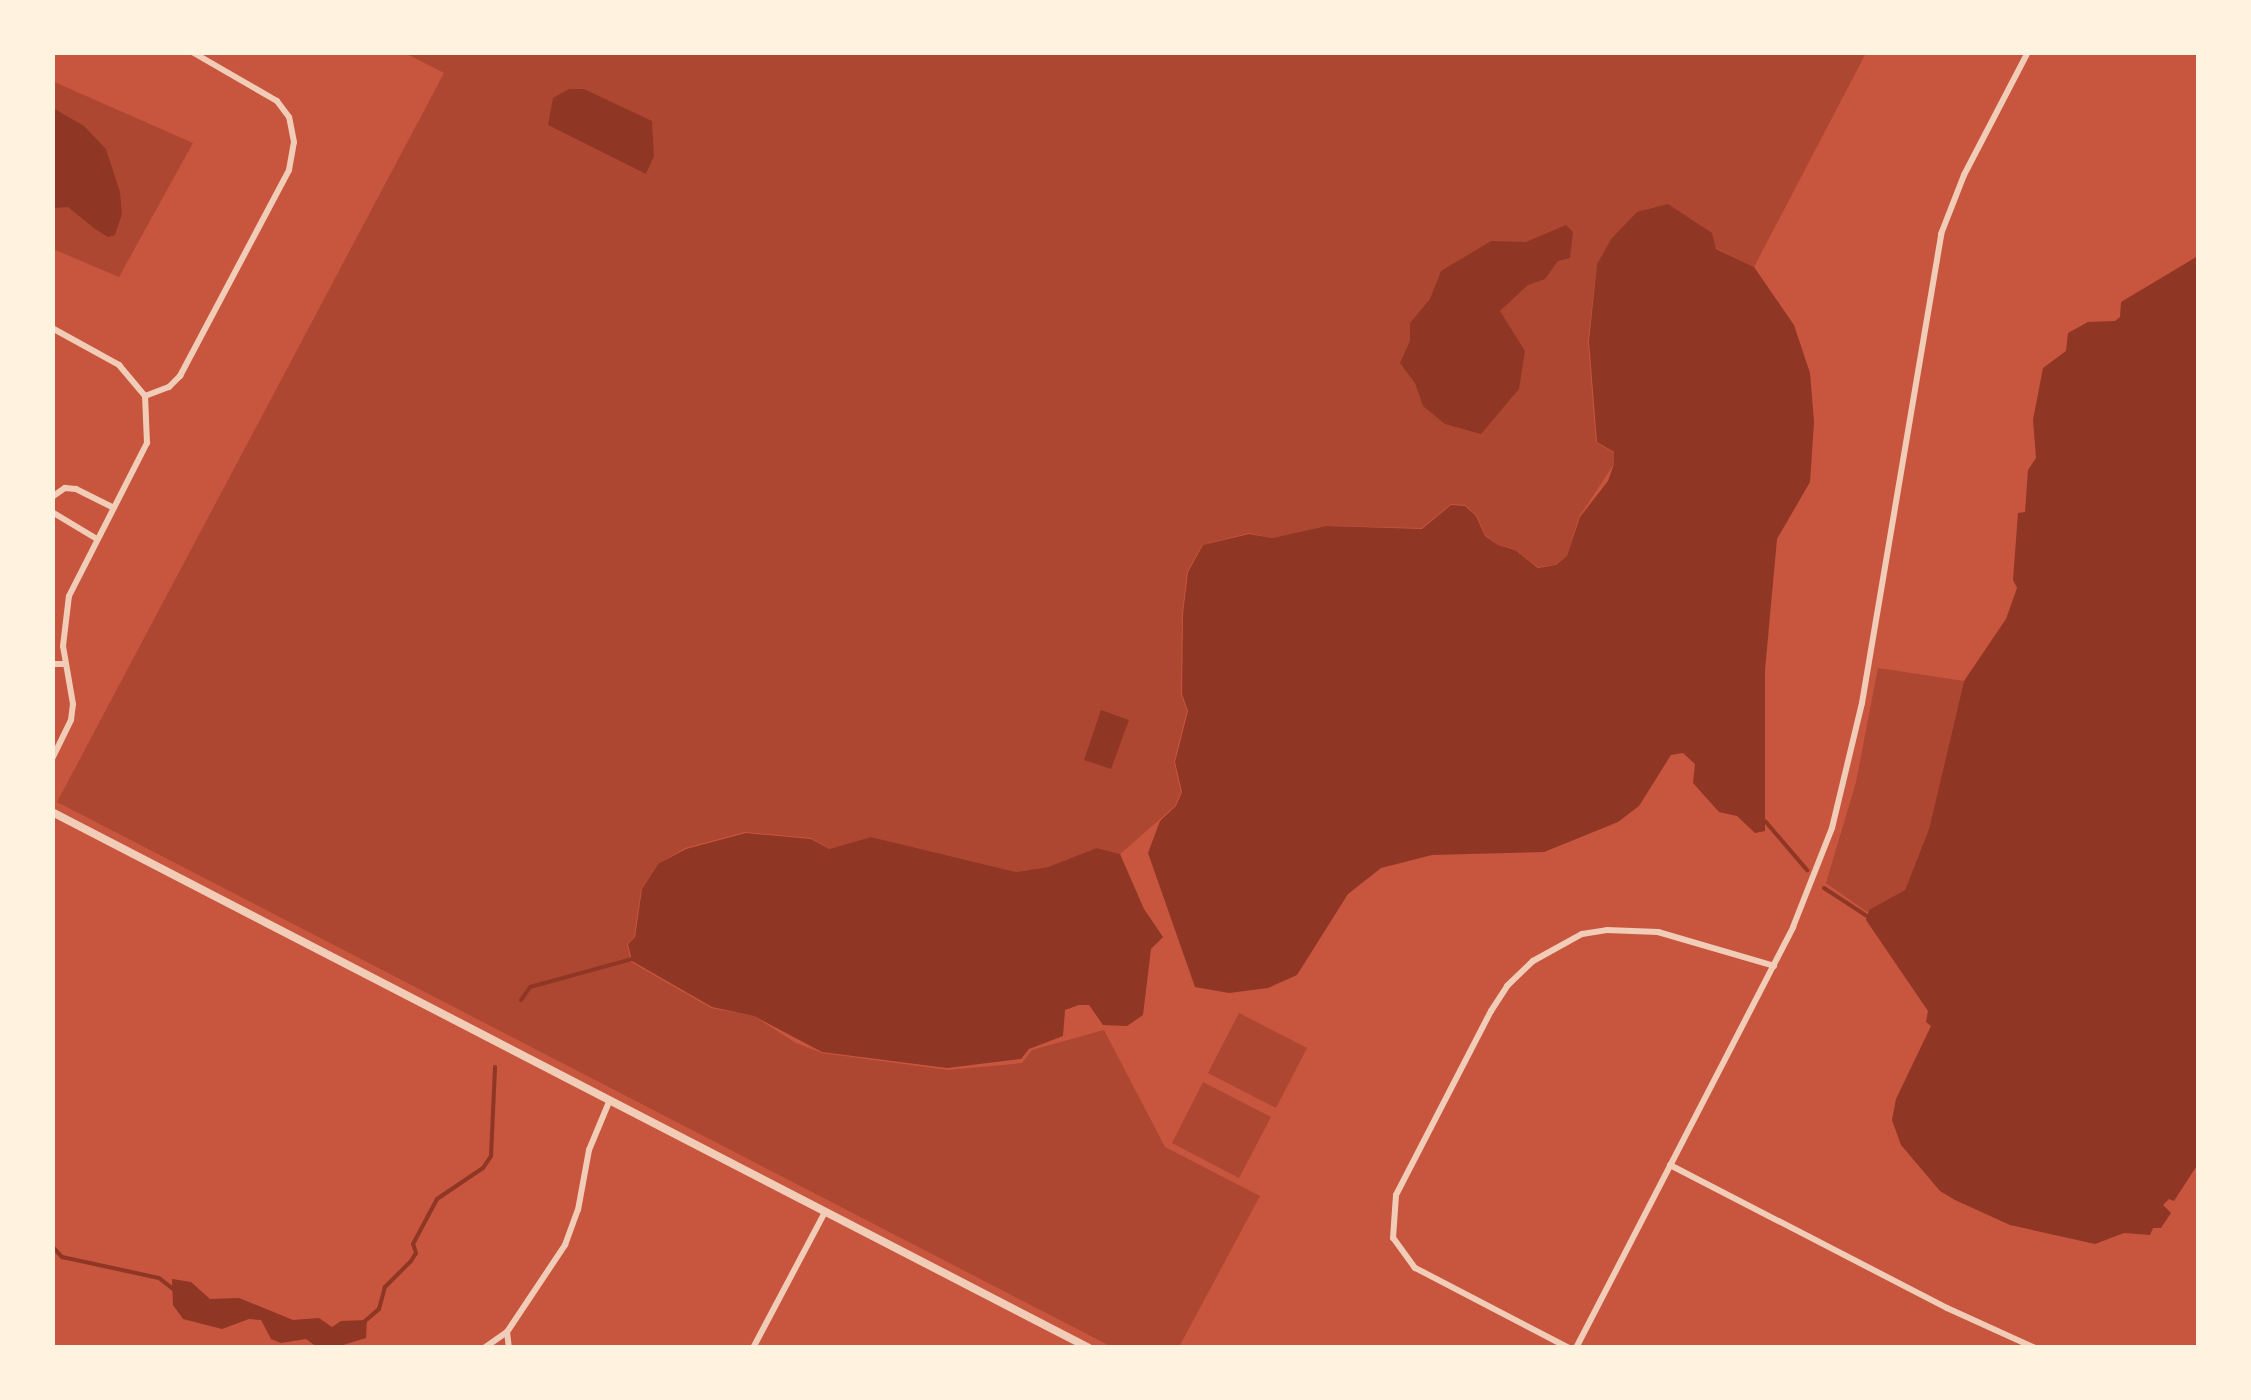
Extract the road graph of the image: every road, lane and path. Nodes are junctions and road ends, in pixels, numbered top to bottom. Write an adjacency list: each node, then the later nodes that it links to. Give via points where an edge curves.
1 (192, 52): 4 (street, via 277,100 294,142 289,170 180,376)
2 (2028, 52): 13 (street, via 1941,234 1853,752 1814,878)
3 (52, 328): 4 (street, via 119,365)
4 (146, 396): 6 (street, via 147,443)
5 (52, 497): 6 (street, via 76,489)
6 (114, 508): 8 (street)
7 (52, 512): 8 (street)
8 (97, 539): 10 (street, via 69,596)
9 (52, 664): 10 (street)
10 (65, 664): 11 (street, via 73,704)
11 (52, 759)
12 (52, 812): 14 (street)
13 (1774, 966): 15 (street); 22 (street, via 1658,932 1582,934 1517,975 1491,1010 1392,1208 1392,1238 1415,1268)
14 (609, 1102): 16 (street); 17 (street, via 565,1244)
15 (1670, 1166): 22 (street); 23 (street)
16 (825, 1212): 20 (street); 21 (street)
17 (507, 1332): 18 (street); 19 (street)
18 (484, 1348)
19 (509, 1348)
20 (753, 1348)
21 (1089, 1348)
22 (1573, 1348)
23 (2035, 1348)

